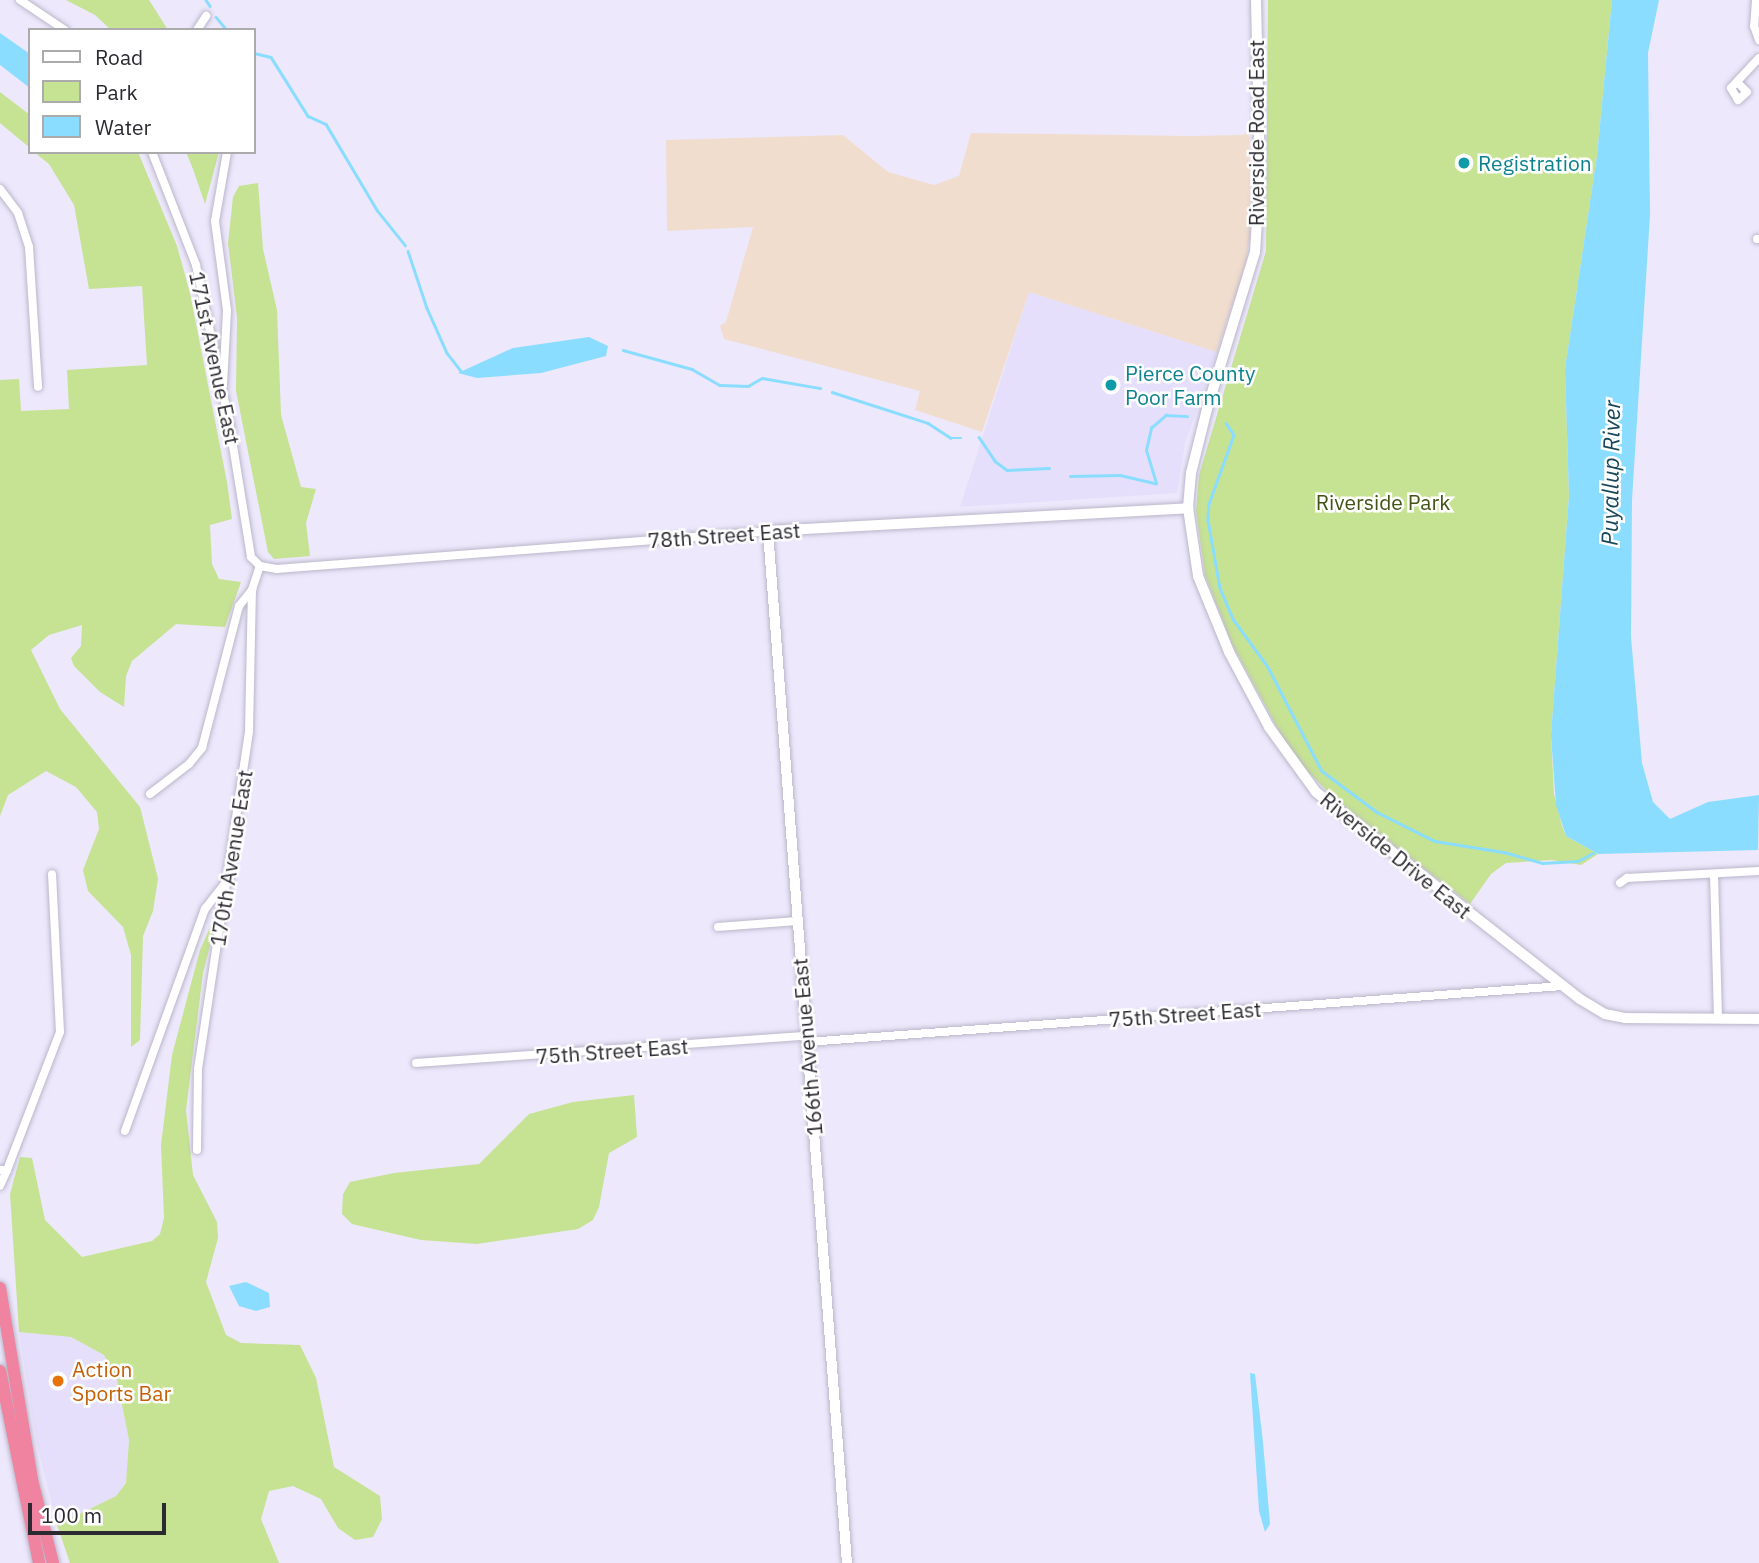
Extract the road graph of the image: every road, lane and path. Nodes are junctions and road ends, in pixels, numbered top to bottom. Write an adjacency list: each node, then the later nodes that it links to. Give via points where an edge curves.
1 (20, 0): 5 (street)
2 (1255, 0): 15 (street, Riverside Road East, via 1260,171 1255,252 1198,441)
3 (1756, 0): 7 (street)
4 (206, 16): 6 (street)
5 (62, 28)
6 (198, 28)
7 (1759, 40)
8 (1759, 58): 9 (street)
9 (1739, 84)
10 (153, 154): 14 (street, 171st Avenue East, via 196,265)
11 (227, 154): 14 (street, via 215,221 227,310)
12 (0, 189): 13 (street, via 18,213 29,247)
13 (38, 387)
14 (223, 391): 17 (street, 171st Avenue East, via 251,557)
15 (1188, 508): 16 (street, 78th Street East); 27 (street, Riverside Drive East, via 1198,576 1210,612 1263,716 1301,775 1336,810)
16 (768, 531): 17 (street, 78th Street East, via 277,569); 25 (street, 166th Avenue East)
17 (260, 566): 18 (street, 170th Avenue East)
18 (252, 590): 19 (street, via 239,606 202,748); 23 (street, 170th Avenue East, via 252,708)
19 (150, 794)
20 (1759, 871): 22 (street)
21 (52, 874): 34 (street, via 60,1032)
22 (1714, 874): 24 (street, via 1627,878); 28 (street)
23 (229, 878): 32 (street, via 205,909); 33 (street, 170th Avenue East, via 198,1069)
24 (1620, 883)
25 (797, 921): 26 (street); 30 (street, 166th Avenue East)
26 (718, 927)
27 (1563, 986): 28 (street, Riverside Drive East, via 1614,1016); 30 (street, 75th Street East)
28 (1718, 1019): 29 (street, Riverside Drive East)
29 (1759, 1019)
30 (807, 1039): 31 (street, 75th Street East); 40 (street, 166th Avenue East)
31 (416, 1063)
32 (125, 1131)
33 (197, 1150)
34 (4, 1170): 35 (street)
35 (0, 1186)
36 (0, 1288): 39 (highway, via 32,1479)
37 (0, 1371): 38 (highway)
38 (39, 1563)
39 (53, 1563)
40 (847, 1563)

